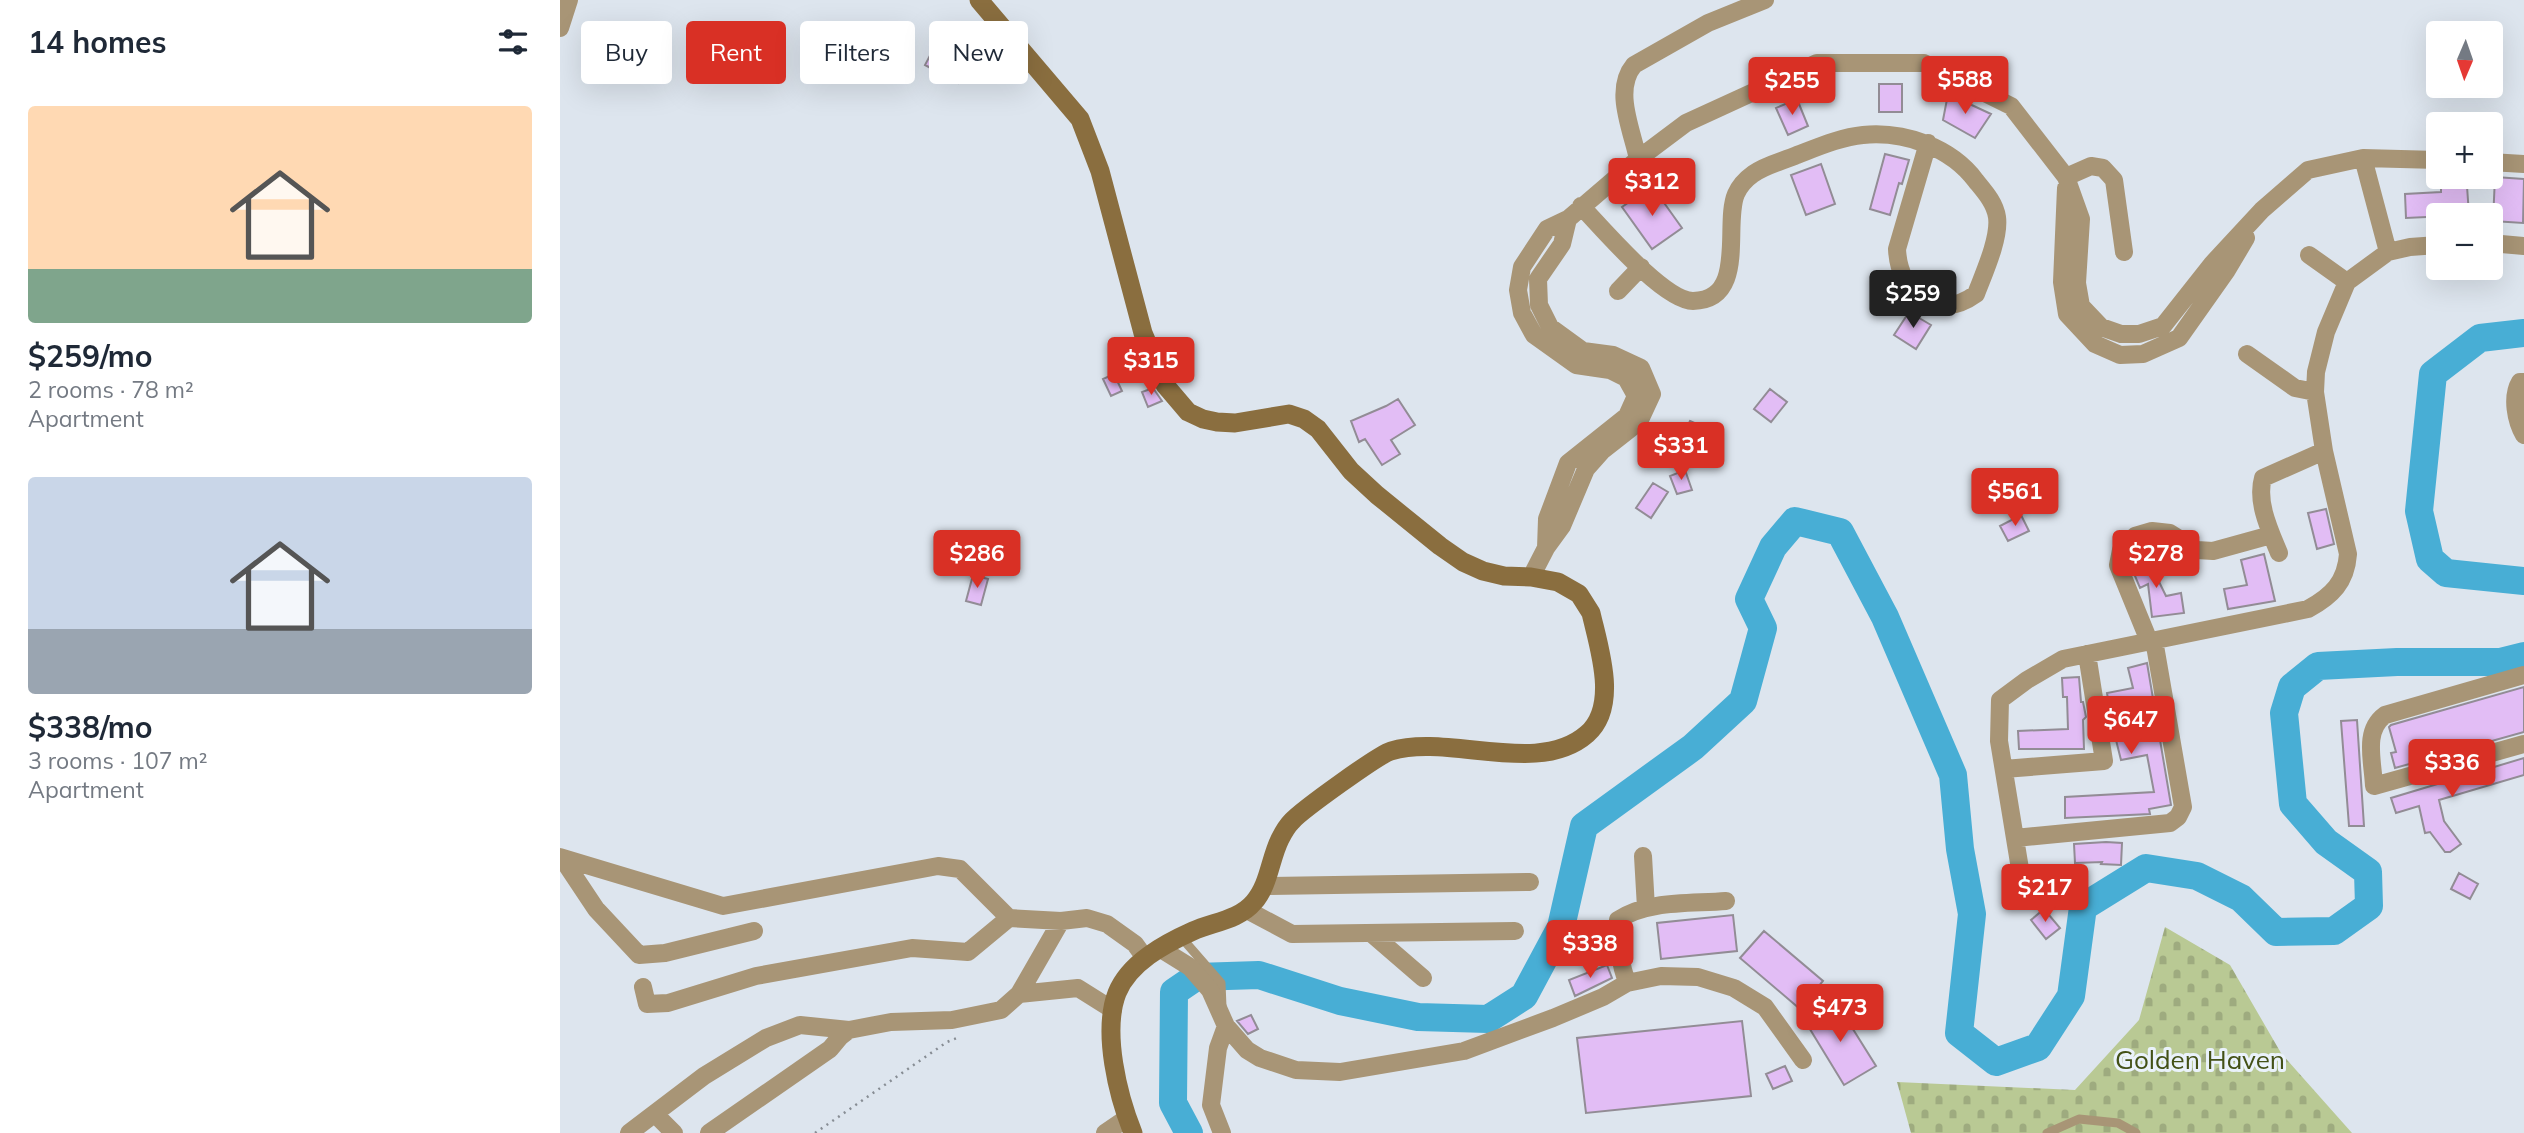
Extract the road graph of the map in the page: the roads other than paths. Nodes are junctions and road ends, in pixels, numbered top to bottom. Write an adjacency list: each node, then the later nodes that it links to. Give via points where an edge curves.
1 (569, 0): 4 (street)
2 (979, 0): 33 (main road, via 1080,119 1100,171 1143,333 1165,385 1181,405 1217,422 1289,414 1304,419 1318,429 1351,471 1440,546 1483,571)
3 (1765, 0): 7 (street, via 1708,23 1628,72 1623,92)
4 (560, 28)
5 (1928, 143): 5 (street, via 1968,169 1992,201 1998,229 1976,294 1937,307 1912,290 1897,262 1896,249); 20 (street, via 1862,135 1755,172 1734,196 1729,270 1722,288 1710,295 1694,301 1677,297)
6 (2363, 158): 8 (street); 11 (street, via 2308,170 2262,210 2179,338 2143,354 2120,355 2095,344 2067,314 2062,282); 18 (street)
7 (1639, 159): 11 (street, via 1686,122 1817,63 1924,63 2011,106); 12 (street)
8 (2426, 160)
9 (2503, 163): 10 (street)
10 (2524, 164)
11 (2066, 177): 17 (street, via 2091,166 2103,168 2115,180)
12 (1581, 206): 13 (street); 20 (street)
13 (1568, 219): 28 (street, via 1547,229 1522,267 1518,290 1522,313 1535,335 1565,358 1626,378 1636,396 1627,416); 29 (street, via 1562,244 1538,279 1539,305 1550,327 1583,351 1613,355 1641,368 1652,394 1639,422)
14 (2503, 244): 16 (street)
15 (2426, 246): 18 (street)
16 (2524, 246)
17 (2124, 252)
18 (2388, 252): 21 (street)
19 (2309, 255): 21 (street)
20 (1641, 267): 22 (street)
21 (2347, 282): 25 (street, via 2326,331)
22 (1618, 291)
23 (2247, 354): 25 (street, via 2295,388)
24 (2524, 382): 26 (street, via 2515,393)
25 (2315, 392): 27 (street)
26 (2524, 435)
27 (2324, 451): 30 (street, via 2263,478 2259,490); 34 (street, via 2348,554 2347,570 2338,587 2308,609)
28 (1568, 463): 29 (street); 31 (street, via 1547,519)
29 (1586, 470): 31 (street, via 1562,526)
30 (2271, 535): 32 (street); 34 (street, via 2213,551 2197,550 2170,533 2152,531 2135,536 2121,550 2118,565)
31 (1546, 548): 33 (street)
32 (2279, 554)
33 (1531, 577): 44 (main road, via 1571,587 1591,613 1604,705 1589,733 1575,743 1530,753 1420,746 1387,752 1291,822 1280,838)
34 (2151, 641): 35 (street); 39 (street, via 2183,807 2178,817 2170,823)
35 (2087, 654): 38 (street, via 2063,659 2000,700); 38 (street, via 2104,761)
36 (2524, 675): 37 (street, via 2385,715 2371,733 2374,786)
37 (2524, 744)
38 (2004, 769): 39 (street)
39 (2015, 838): 42 (street)
40 (1643, 856): 46 (street)
41 (561, 858): 48 (street, via 723,906 938,866 960,869); 50 (street, via 596,909 639,955 666,953)
42 (2022, 881)
43 (1530, 882): 44 (street)
44 (1264, 886): 47 (main road)
45 (1726, 901): 46 (street)
46 (1646, 908): 57 (street, via 1618,920 1616,938)
47 (1247, 910): 52 (street, via 1292,934); 53 (main road)
48 (1009, 918): 49 (street); 58 (street, via 968,952 912,948 756,976 668,1003 647,1004)
49 (1061, 921): 54 (street, via 1087,918 1107,924); 59 (street)
50 (754, 931)
51 (1515, 931): 52 (street)
52 (1371, 934): 56 (street)
53 (1181, 937): 54 (main road); 55 (lane)
54 (1153, 953): 55 (street); 60 (main road, via 1127,976)
55 (1196, 965): 61 (street, via 1215,987)
56 (1423, 978)
57 (1627, 984): 61 (street, via 1464,1051 1340,1072 1296,1070 1261,1058 1247,1049); 63 (street, via 1661,976 1698,977 1734,988 1765,1007)
58 (643, 987)
59 (1019, 994): 60 (street, via 1079,988); 62 (street, via 1002,1010)
60 (1113, 1010): 65 (main road, via 1114,1065)
61 (1224, 1019): 70 (street, via 1211,1105)
62 (849, 1030): 64 (street, via 800,1025 766,1038); 68 (street, via 830,1049)
63 (1803, 1060)
64 (654, 1114): 66 (street); 67 (street)
65 (1130, 1126): 69 (street)
66 (629, 1133)
67 (674, 1133)
68 (709, 1133)
69 (1105, 1133)
70 (1222, 1133)
71 (2047, 1133): 72 (lane, via 2079,1119 2118,1123)
72 (2136, 1133)

